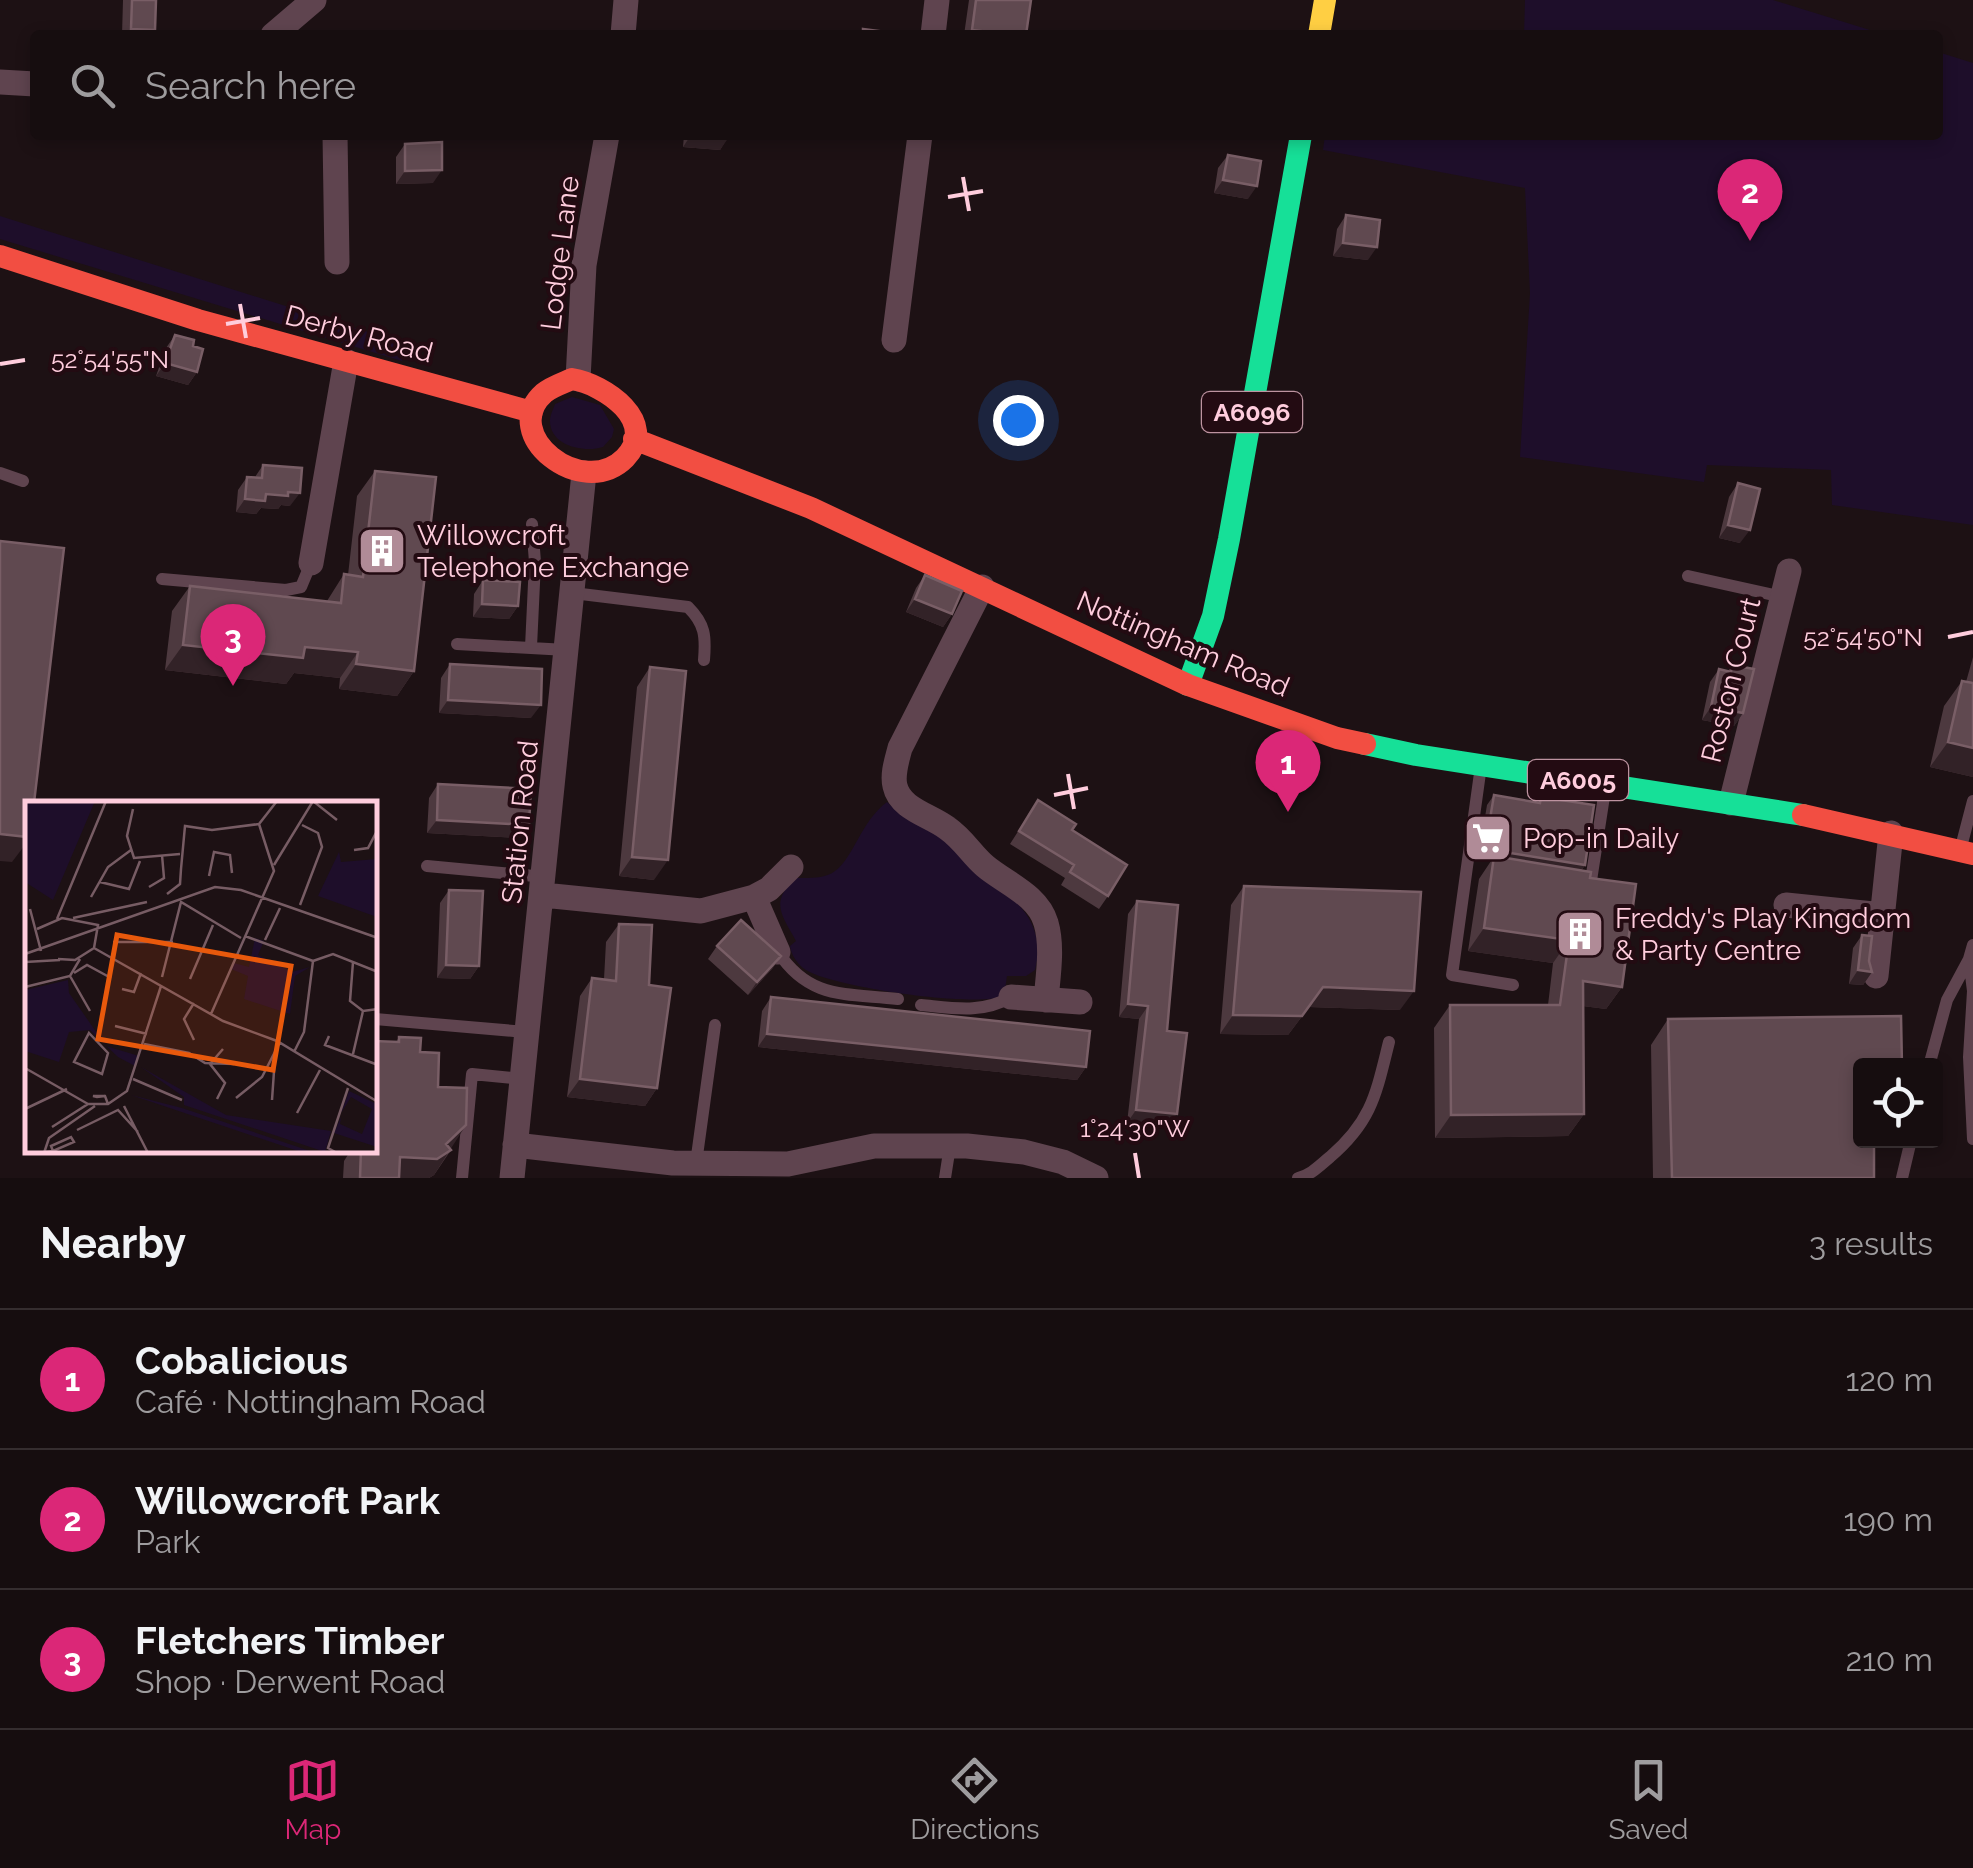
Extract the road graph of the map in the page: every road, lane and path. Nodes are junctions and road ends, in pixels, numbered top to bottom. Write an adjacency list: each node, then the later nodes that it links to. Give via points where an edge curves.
1 (314, 0): 5 (street)
2 (626, 0): 6 (street)
3 (938, 0): 7 (street)
4 (1325, 0): 8 (main road)
5 (280, 30)
6 (623, 30)
7 (934, 30)
8 (1320, 30)
9 (0, 82): 10 (street)
10 (30, 84)
11 (335, 140): 16 (street)
12 (606, 140): 19 (street, Lodge Lane, via 584,265)
13 (919, 140): 17 (street)
14 (1300, 140): 37 (main road, A6096, via 1230,538 1213,616)
15 (0, 256): 18 (main road, Derby Road, via 93,290)
16 (337, 262)
17 (894, 340)
18 (346, 362): 20 (main road, Derby Road); 26 (street)
19 (578, 379): 20 (main road, via 550,387); 21 (main road, via 615,394 628,410)
20 (532, 412): 22 (main road, via 533,438 546,454)
21 (634, 439): 22 (main road, via 620,463); 30 (main road, Nottingham Road / A6005, via 811,508)
22 (584, 472): 31 (street, Station Road)
23 (0, 473): 24 (lane)
24 (23, 481)
25 (532, 524): 34 (lane)
26 (312, 563): 29 (lane, via 301,587 286,590)
27 (1789, 571): 32 (street, Roston Court)
28 (1688, 576): 32 (lane)
29 (162, 580)
30 (982, 587): 37 (main road, Nottingham Road / A6005); 59 (street, via 900,748 895,788 906,804 942,824 982,864 1033,900 1046,922)
31 (572, 593): 35 (street, Station Road); 36 (lane, via 688,606 701,620)
32 (1783, 597): 41 (street, Roston Court)
33 (456, 644): 34 (lane)
34 (531, 648): 35 (lane)
35 (567, 650): 49 (street, Station Road)
36 (704, 660)
37 (1188, 685): 38 (main road, Nottingham Road / A6005, via 1337,738)
38 (1481, 765): 39 (main road, Nottingham Road / A6005); 46 (lane)
39 (1606, 784): 41 (main road, Nottingham Road / A6005); 48 (lane, via 1590,887)
40 (1973, 801): 43 (lane)
41 (1730, 803): 42 (main road, Nottingham Road / A6005)
42 (1891, 833): 43 (main road, Nottingham Road / A6005); 52 (street)
43 (1966, 852)
44 (427, 866): 49 (lane)
45 (792, 867): 50 (street)
46 (1467, 867): 47 (lane); 56 (lane, via 1452,975)
47 (1485, 870)
48 (1572, 884)
49 (544, 886): 50 (street, via 701,911); 64 (street, Station Road)
50 (754, 897): 53 (street)
51 (1786, 905): 52 (street)
52 (1883, 914): 55 (street)
53 (778, 952): 58 (lane, via 792,974 822,990)
54 (1971, 952): 66 (lane, via 1947,1000); 68 (lane)
55 (1876, 976)
56 (1514, 986)
57 (1011, 997): 59 (street); 61 (lane, via 993,1008)
58 (898, 999)
59 (1046, 1000): 60 (street)
60 (1080, 1002)
61 (921, 1005)
62 (378, 1019): 64 (lane)
63 (715, 1026): 72 (lane)
64 (526, 1032): 67 (street, Station Road)
65 (1389, 1042): 78 (lane, via 1356,1134)
66 (1931, 1058)
67 (522, 1078): 69 (street, Station Road); 74 (lane, via 472,1074)
68 (1973, 1140)
69 (515, 1144): 72 (street); 75 (street, Station Road)
70 (950, 1146): 73 (street, via 874,1146); 76 (lane); 77 (street, via 1024,1152)
71 (1908, 1148): 79 (lane)
72 (680, 1168): 73 (street)
73 (804, 1169)
74 (462, 1178)
75 (512, 1178)
76 (944, 1178)
77 (1096, 1178)
78 (1298, 1178)
79 (1902, 1178)

